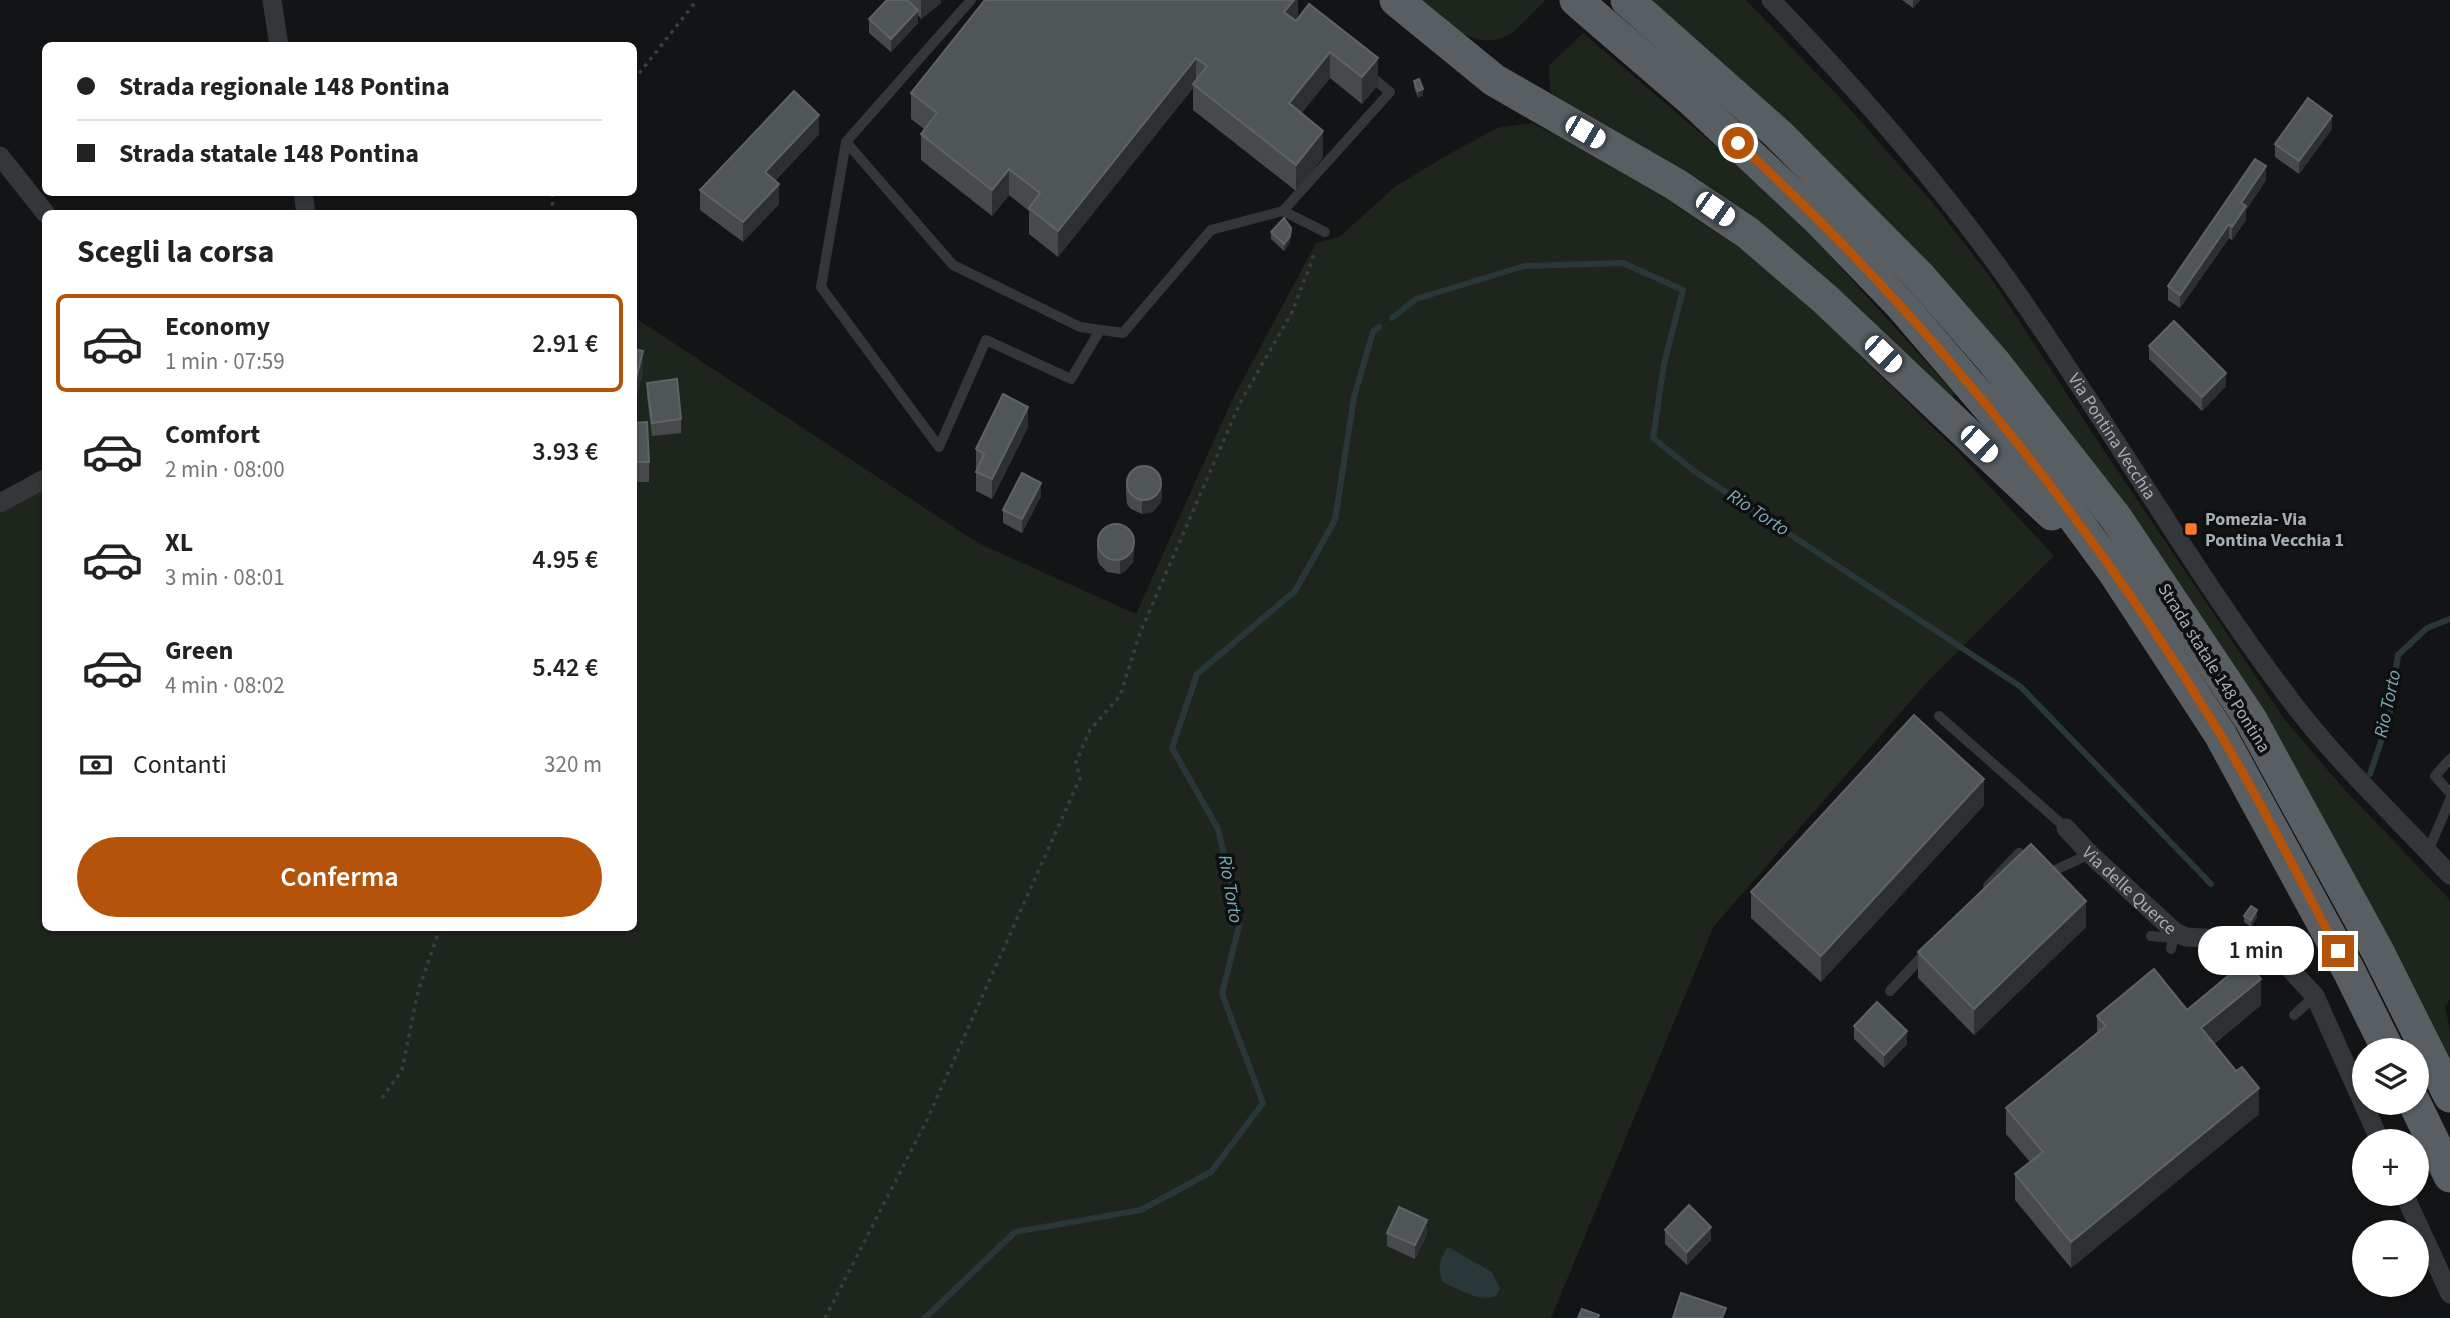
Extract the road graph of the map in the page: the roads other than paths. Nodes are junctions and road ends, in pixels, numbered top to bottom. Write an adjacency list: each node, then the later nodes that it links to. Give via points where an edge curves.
1 (272, 0): 7 (street)
2 (971, 0): 9 (lane)
3 (1396, 0): 17 (highway, via 1494,80 1675,184 1764,245)
4 (1576, 0): 17 (highway, Strada statale 148 Pontina, via 1781,183 1901,305 2020,444)
5 (1627, 0): 34 (highway, Strada statale 148 Pontina, via 1777,134 1921,278 1994,362 2116,519 2251,720 2377,950)
6 (1771, 0): 23 (street, Via Pontina Vecchia, via 1864,99 1964,220 2273,676 2356,778)
7 (278, 42)
8 (1359, 67): 12 (lane, via 1390,92)
9 (846, 142): 14 (lane, via 954,265 1080,327); 14 (lane, via 821,288 939,447 986,340 1071,379)
10 (0, 156): 11 (street)
11 (43, 210)
12 (1283, 211): 13 (lane); 14 (lane, via 1211,230 1123,333)
13 (1325, 232)
14 (1100, 330)
15 (42, 480): 16 (street)
16 (0, 503)
17 (2114, 572): 33 (highway, Strada statale 148 Pontina, via 2220,734)
18 (1939, 716): 22 (lane)
19 (2450, 759): 20 (lane, via 2434,776)
20 (2450, 793)
21 (2450, 800): 23 (lane)
22 (2066, 828): 24 (street, Via delle Querce)
23 (2428, 851): 25 (street, Via Pontina Vecchia)
24 (2090, 854): 26 (lane, via 2051,872 2019,853); 29 (street, Via delle Querce, via 2175,932)
25 (2450, 875)
26 (1982, 892)
27 (2151, 936): 29 (lane)
28 (1936, 942): 30 (lane)
29 (2177, 942): 31 (street, Via delle Querce, via 2260,943)
30 (1890, 991)
31 (2315, 996): 32 (lane); 36 (street, Via delle Querce)
32 (2294, 1015)
33 (2382, 1038)
34 (2450, 1096)
35 (2420, 1115): 37 (highway)
36 (2375, 1129)
37 (2450, 1177)
38 (2410, 1206): 39 (street)
39 (2450, 1294)

